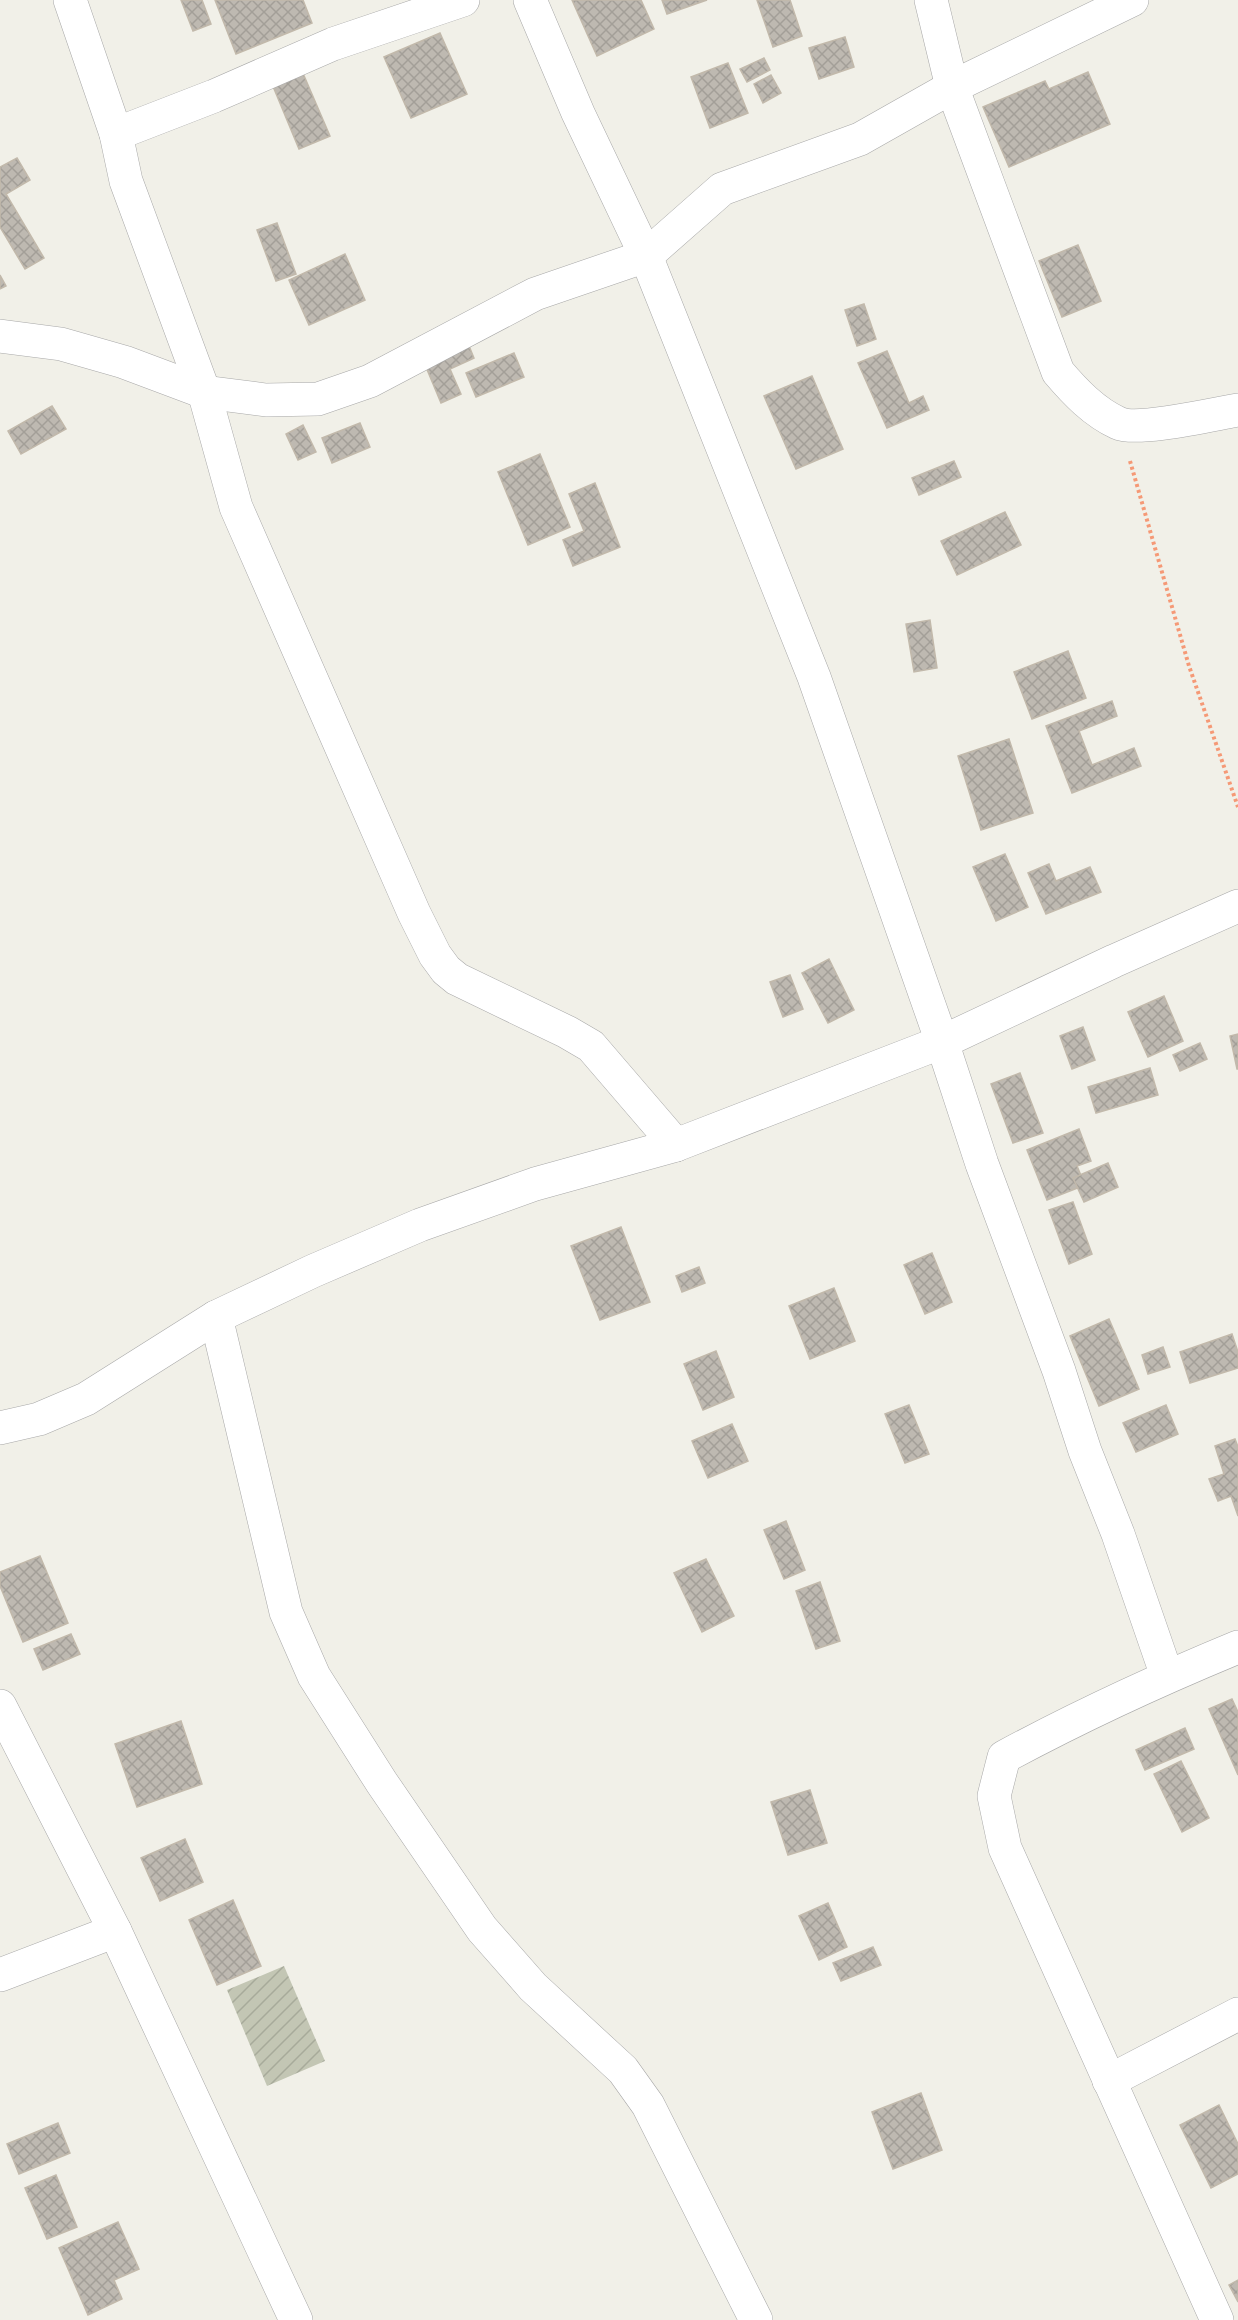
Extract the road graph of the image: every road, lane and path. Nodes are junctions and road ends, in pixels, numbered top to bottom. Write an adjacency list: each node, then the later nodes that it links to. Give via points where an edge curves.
1 (70, 0): 7 (street)
2 (463, 0): 7 (street, via 333,44)
3 (530, 0): 8 (street)
4 (931, 0): 6 (street)
5 (1132, 0): 6 (street)
6 (952, 87): 8 (street, via 860,139 722,189); 12 (street, via 1058,372 1094,408)
7 (116, 134): 10 (street, via 126,181)
8 (646, 256): 10 (street, via 535,294 370,381 318,399 266,400); 15 (street, via 814,677)
9 (0, 336): 10 (street, via 61,344)
10 (204, 392): 16 (street, via 236,507 435,955 456,978 591,1046)
11 (1238, 410): 12 (street, via 1136,426)
12 (1120, 424): 13 (path, via 1189,666)
13 (1238, 807)
14 (1238, 906): 15 (street)
15 (942, 1042): 16 (street); 20 (street, via 982,1164)
16 (676, 1145): 17 (street, via 535,1184 420,1225)
17 (216, 1317): 18 (street, via 86,1399 39,1419); 27 (street, via 286,1612 314,1676 482,1929 533,1987 623,2070 648,2105)
18 (0, 1428)
19 (1238, 1647): 20 (street)
20 (1167, 1676): 25 (street, via 1004,1757 994,1796 1005,1848)
21 (0, 1706): 22 (street)
22 (115, 1931): 23 (street); 26 (street)
23 (0, 1975)
24 (1238, 2014): 25 (street)
25 (1109, 2082): 28 (street)
26 (296, 2320)
27 (756, 2320)
28 (1217, 2320)

